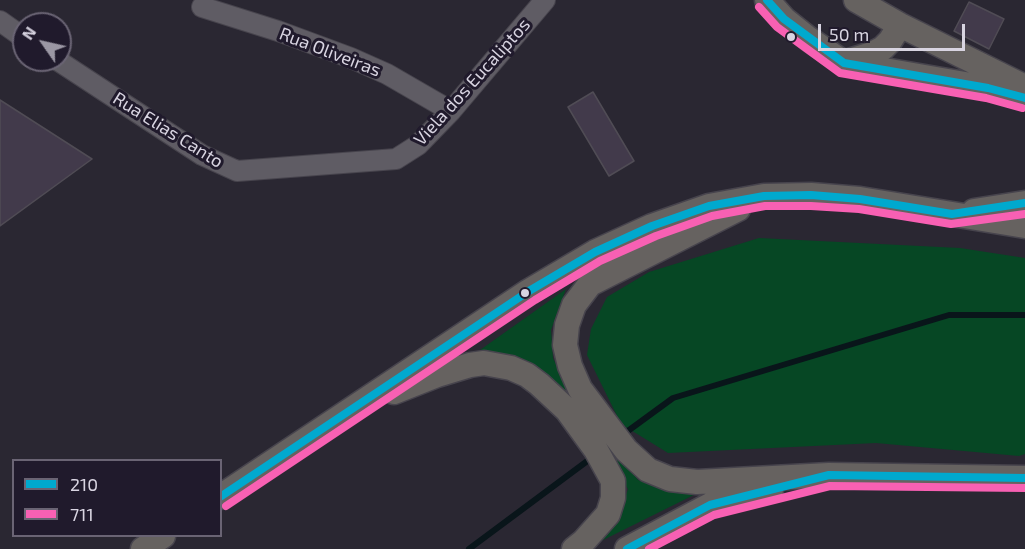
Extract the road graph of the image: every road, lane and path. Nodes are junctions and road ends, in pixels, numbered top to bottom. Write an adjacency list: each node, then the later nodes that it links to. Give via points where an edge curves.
1 (544, 0): 10 (street, Viela dos Eucaliptos)
2 (767, 0): 6 (main road, via 784,19)
3 (859, 1): 5 (main road)
4 (202, 7): 10 (street, Rua Oliveiras, via 351,58)
5 (900, 25): 6 (main road, via 883,48); 8 (main road)
6 (844, 63): 9 (main road)
7 (72, 70): 11 (street, Rua Elias Canto, via 202,155 237,171)
8 (1025, 87)
9 (1025, 98)
10 (450, 111): 11 (street, Viela dos Eucaliptos, via 418,145)
11 (396, 159)
12 (764, 196): 14 (main road, via 860,199); 16 (main road, via 709,206 595,252 470,329); 17 (main road, via 590,284 574,305 567,325 570,366 580,388 626,450 648,470 670,479 697,482)
13 (1025, 203): 14 (main road)
14 (952, 214): 15 (main road)
15 (1025, 226)
16 (315, 433): 19 (main road); 22 (main road, via 395,392 470,365 502,366 527,375 567,410 613,481 608,514)
17 (829, 476): 18 (main road); 23 (main road, via 710,505)
18 (1025, 478)
19 (222, 496)
20 (161, 537): 21 (main road)
21 (143, 549)
22 (574, 549)
23 (627, 549)

